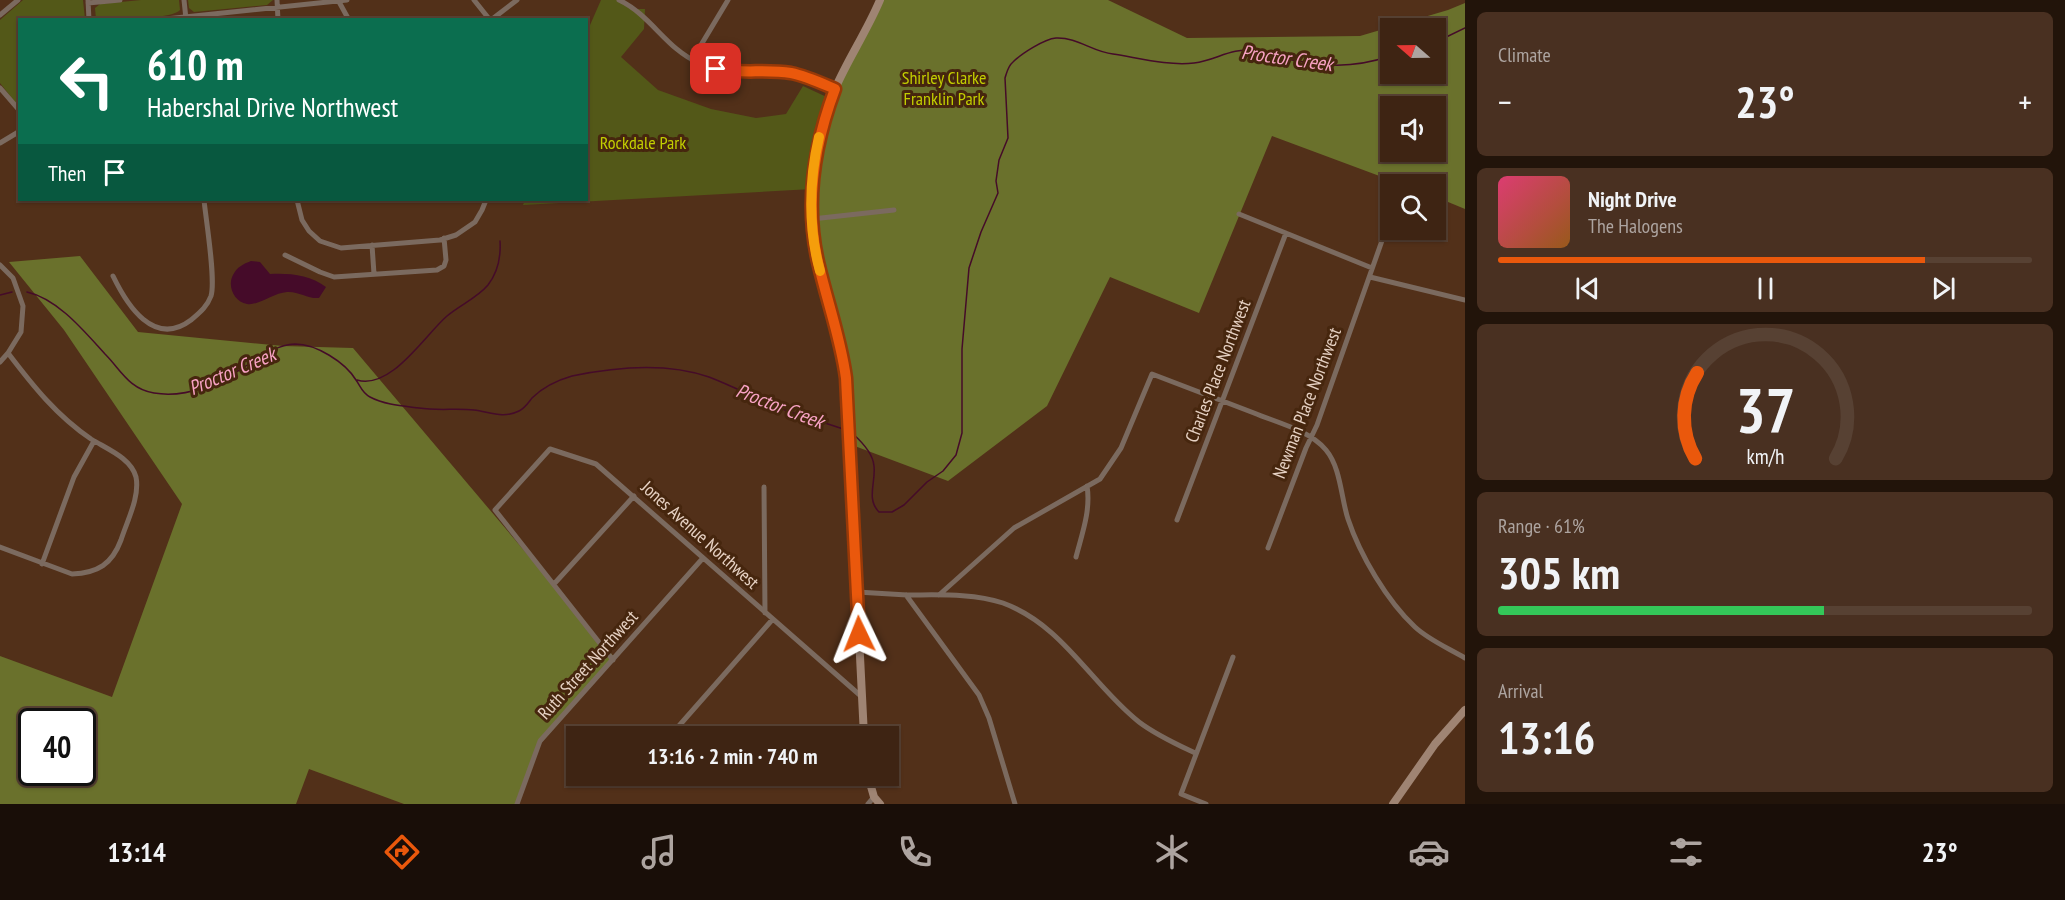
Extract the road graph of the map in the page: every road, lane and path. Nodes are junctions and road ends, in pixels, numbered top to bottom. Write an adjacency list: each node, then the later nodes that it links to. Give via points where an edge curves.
1 (18, 0): 13 (street)
2 (120, 0): 11 (street)
3 (184, 0): 15 (street)
4 (338, 0): 5 (street); 12 (street); 17 (street)
5 (347, 0)
6 (474, 0): 18 (street)
7 (517, 0): 19 (street)
8 (619, 0): 20 (street)
9 (728, 0): 20 (street)
10 (880, 0): 22 (street)
11 (88, 1): 14 (street)
12 (277, 3): 15 (street); 16 (street)
13 (0, 15)
14 (89, 18)
15 (186, 18)
16 (278, 18)
17 (348, 18)
18 (489, 18)
19 (494, 18)
20 (692, 60): 22 (street, via 732,72 791,73)
21 (0, 88): 23 (street)
22 (835, 89): 31 (street, via 816,151)
23 (18, 109)
24 (18, 132): 25 (street)
25 (0, 144)
26 (204, 201): 40 (street, via 212,279 211,295 203,311 184,325 162,329 141,319)
27 (297, 201): 35 (street, via 302,220 320,241 341,248)
28 (486, 201): 33 (street, via 475,222)
29 (894, 210): 31 (street)
30 (1239, 214): 32 (street)
31 (812, 219): 58 (street, via 818,264 844,362)
32 (1286, 233): 38 (street); 45 (street, Charles Place Northwest)
33 (444, 238): 35 (street); 39 (street, via 444,267)
34 (1382, 240): 38 (street, Newman Place Northwest)
35 (372, 245): 39 (street)
36 (285, 255): 39 (street, via 328,276)
37 (0, 265): 43 (street, via 13,278 22,306 21,332)
38 (1372, 268): 41 (street, Newman Place Northwest)
39 (374, 274)
40 (113, 276)
41 (1370, 277): 42 (street); 46 (street, Newman Place Northwest)
42 (1465, 300)
43 (8, 353): 44 (street); 47 (street, via 51,406)
44 (0, 362)
45 (1224, 401): 46 (street); 48 (street, via 1152,374 1112,464 1100,479); 51 (street, Charles Place Northwest)
46 (1311, 437): 53 (street, Newman Place Northwest); 64 (street, via 1334,464 1360,548 1400,611 1432,640)
47 (94, 441): 56 (street, via 74,477); 56 (street, via 129,464 136,477 133,505 117,550 111,560 84,573 72,574)
48 (1087, 486): 54 (street, via 1086,522); 60 (street, via 1014,528)
49 (764, 487): 61 (street)
50 (634, 496): 55 (street, Jones Avenue Northwest); 57 (street); 57 (street, Jones Avenue Northwest, via 596,464 550,449 495,510)
51 (1177, 520)
52 (0, 547): 56 (street)
53 (1268, 548)
54 (1076, 557)
55 (703, 558): 61 (street, Jones Avenue Northwest); 65 (street, Ruth Street Northwest)
56 (42, 564)
57 (554, 584): 65 (street)
58 (857, 592): 59 (street); 66 (street)
59 (906, 595): 60 (street); 77 (street, via 979,695)
60 (939, 595): 70 (street, via 1001,603 1026,614 1065,645 1140,723)
61 (765, 613): 62 (street, Jones Avenue Northwest)
62 (772, 620): 66 (street, Jones Avenue Northwest); 68 (street)
63 (1233, 657): 70 (street)
64 (1465, 658)
65 (613, 660): 73 (street, Ruth Street Northwest, via 540,741)
66 (862, 697): 69 (street)
67 (1465, 710): 79 (street)
68 (679, 726)
69 (863, 726)
70 (1195, 753): 78 (street, via 1180,794)
71 (870, 786): 72 (street)
72 (874, 797): 75 (street); 76 (street)
73 (517, 803): 74 (street)
74 (525, 804)
75 (868, 804)
76 (880, 804)
77 (1015, 804)
78 (1206, 804)
79 (1392, 804)

